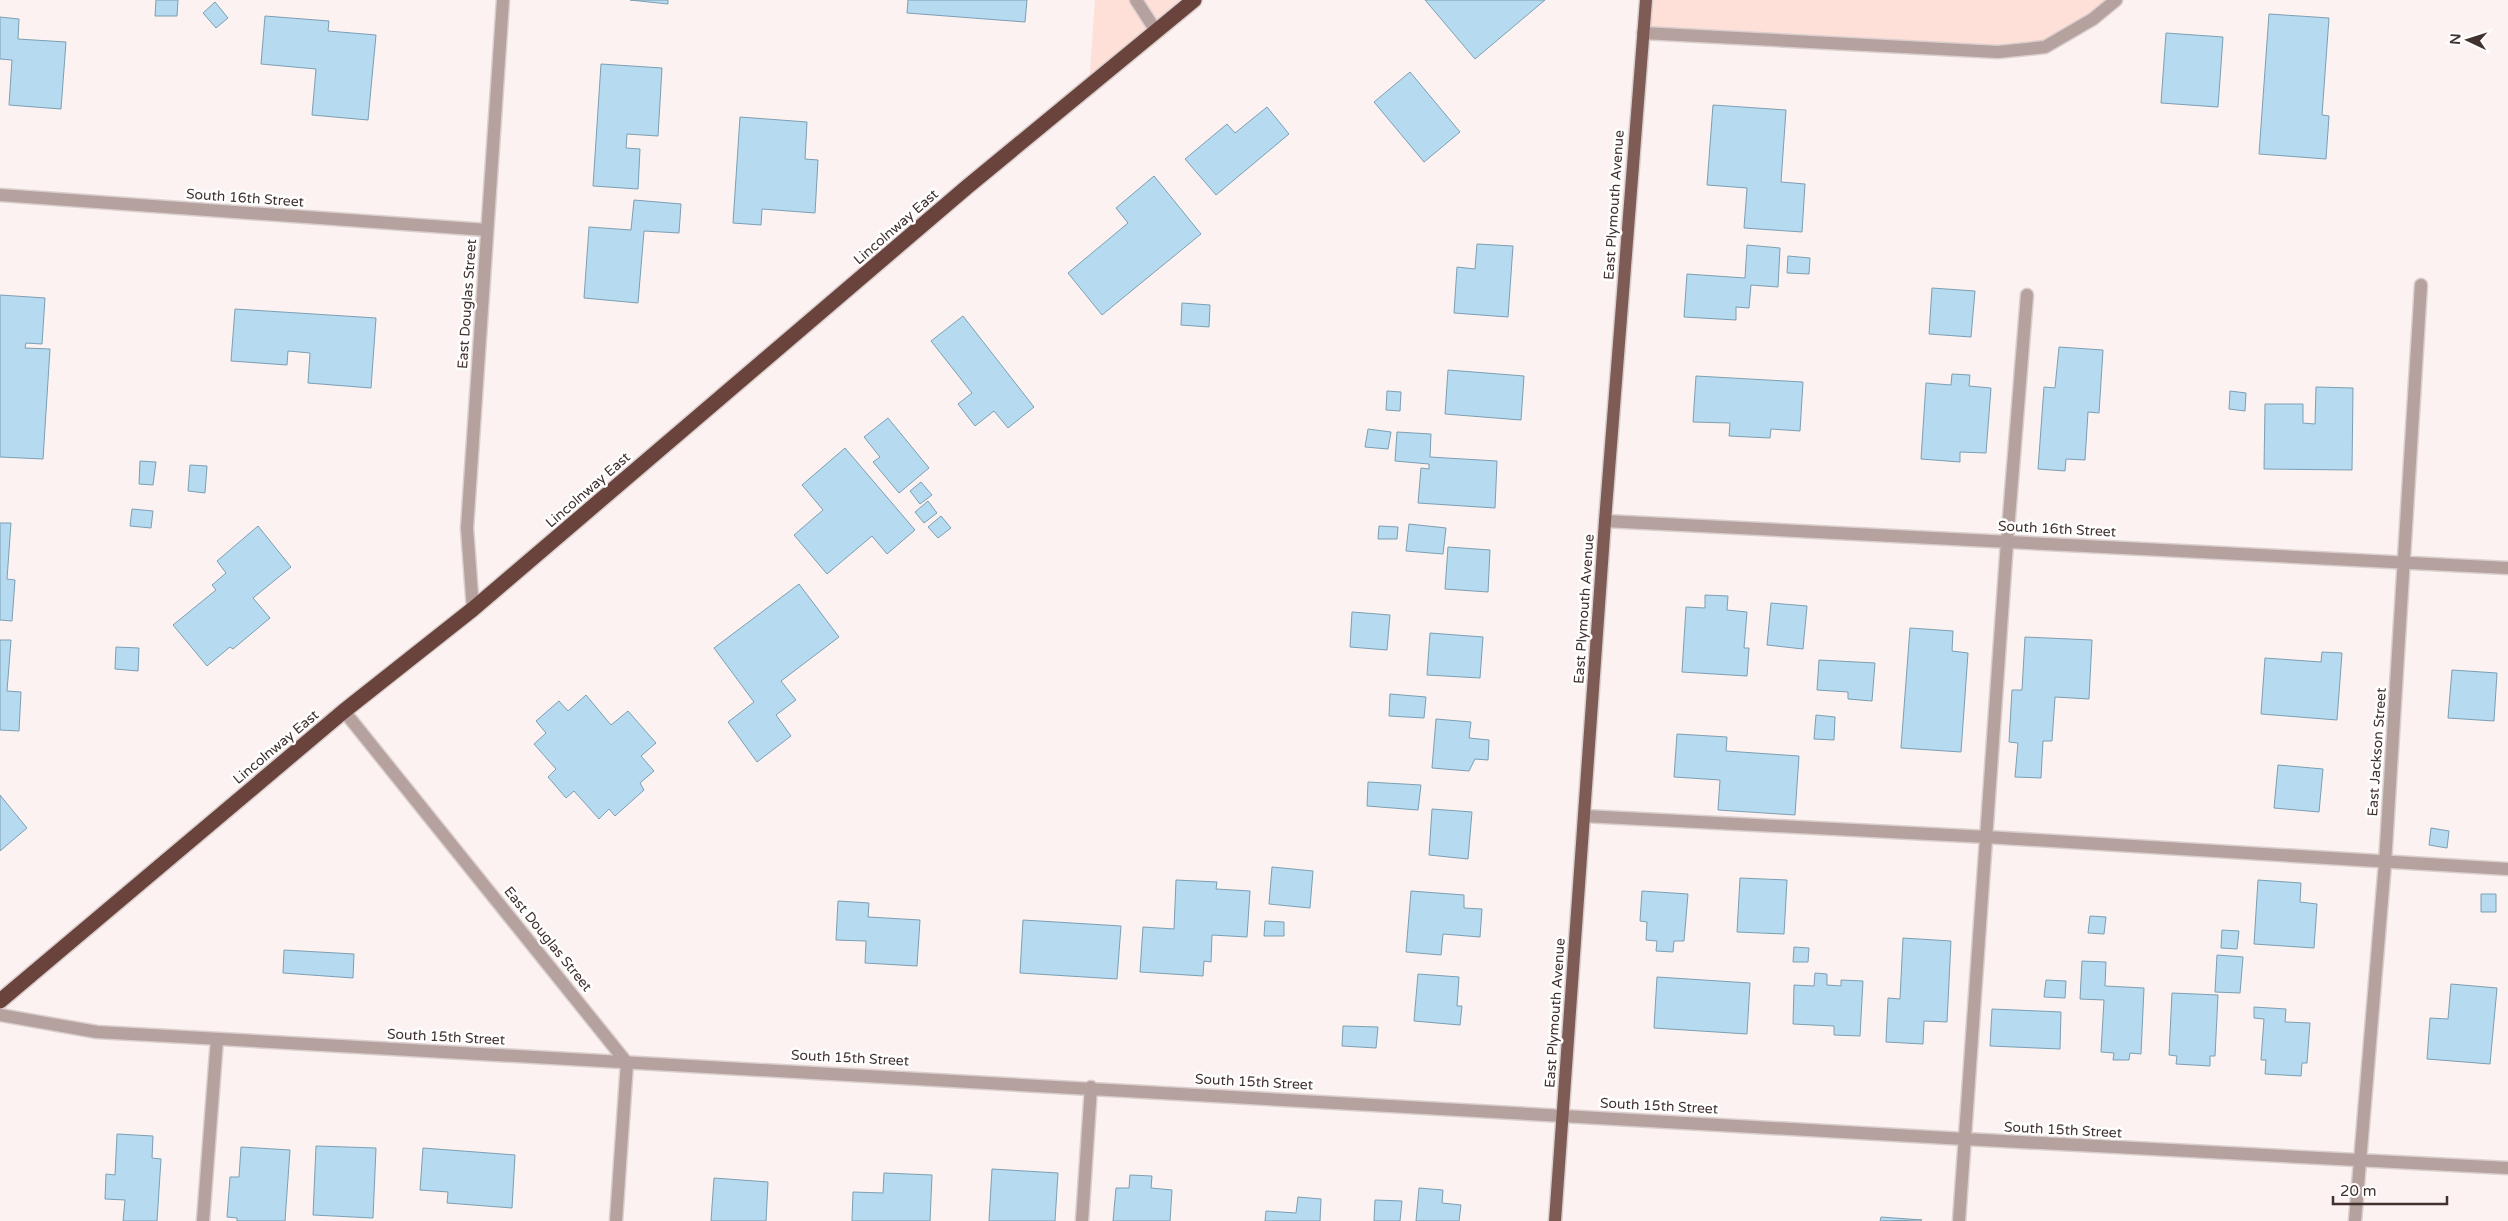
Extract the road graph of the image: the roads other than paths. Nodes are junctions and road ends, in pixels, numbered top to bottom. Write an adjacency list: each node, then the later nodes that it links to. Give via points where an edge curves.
1 (503, 0): 9 (street, East Douglas Street)
2 (1136, 0): 6 (street)
3 (1194, 0): 6 (highway, Lincolnway East)
4 (1646, 0): 7 (main road, East Plymouth Avenue)
5 (2116, 0): 7 (street, via 2093,19 2045,47 1998,52)
6 (1156, 31): 16 (highway, Lincolnway East, via 967,187)
7 (1643, 33): 12 (main road, East Plymouth Avenue)
8 (0, 195): 9 (street, South 16th Street)
9 (487, 230): 16 (street, East Douglas Street, via 467,528)
10 (2421, 285): 14 (street, East Jackson Street)
11 (2027, 295): 13 (street)
12 (1605, 520): 13 (street, South 16th Street); 18 (main road, East Plymouth Avenue)
13 (2007, 542): 14 (street, South 16th Street); 19 (street)
14 (2405, 562): 15 (street, South 16th Street); 20 (street, East Jackson Street)
15 (2508, 568)
16 (473, 610): 17 (highway, Lincolnway East)
17 (344, 711): 22 (highway, Lincolnway East); 25 (street, East Douglas Street)
18 (1584, 816): 19 (street); 27 (main road, East Plymouth Avenue)
19 (1987, 837): 20 (street); 28 (street)
20 (2385, 863): 21 (street); 29 (street, East Jackson Street)
21 (2508, 869)
22 (0, 1001)
23 (0, 1015): 24 (street, South 15th Street, via 97,1032)
24 (217, 1039): 25 (street, South 15th Street); 31 (street)
25 (627, 1063): 26 (street, South 15th Street); 32 (street)
26 (1092, 1087): 27 (street, South 15th Street); 33 (street)
27 (1562, 1116): 28 (street, South 15th Street); 34 (main road, East Plymouth Avenue)
28 (1965, 1140): 29 (street, South 15th Street); 35 (street)
29 (2360, 1160): 30 (street, South 15th Street); 36 (street, East Jackson Street)
30 (2508, 1168)
31 (203, 1221)
32 (616, 1221)
33 (1082, 1221)
34 (1555, 1221)
35 (1959, 1221)
36 (2355, 1221)

